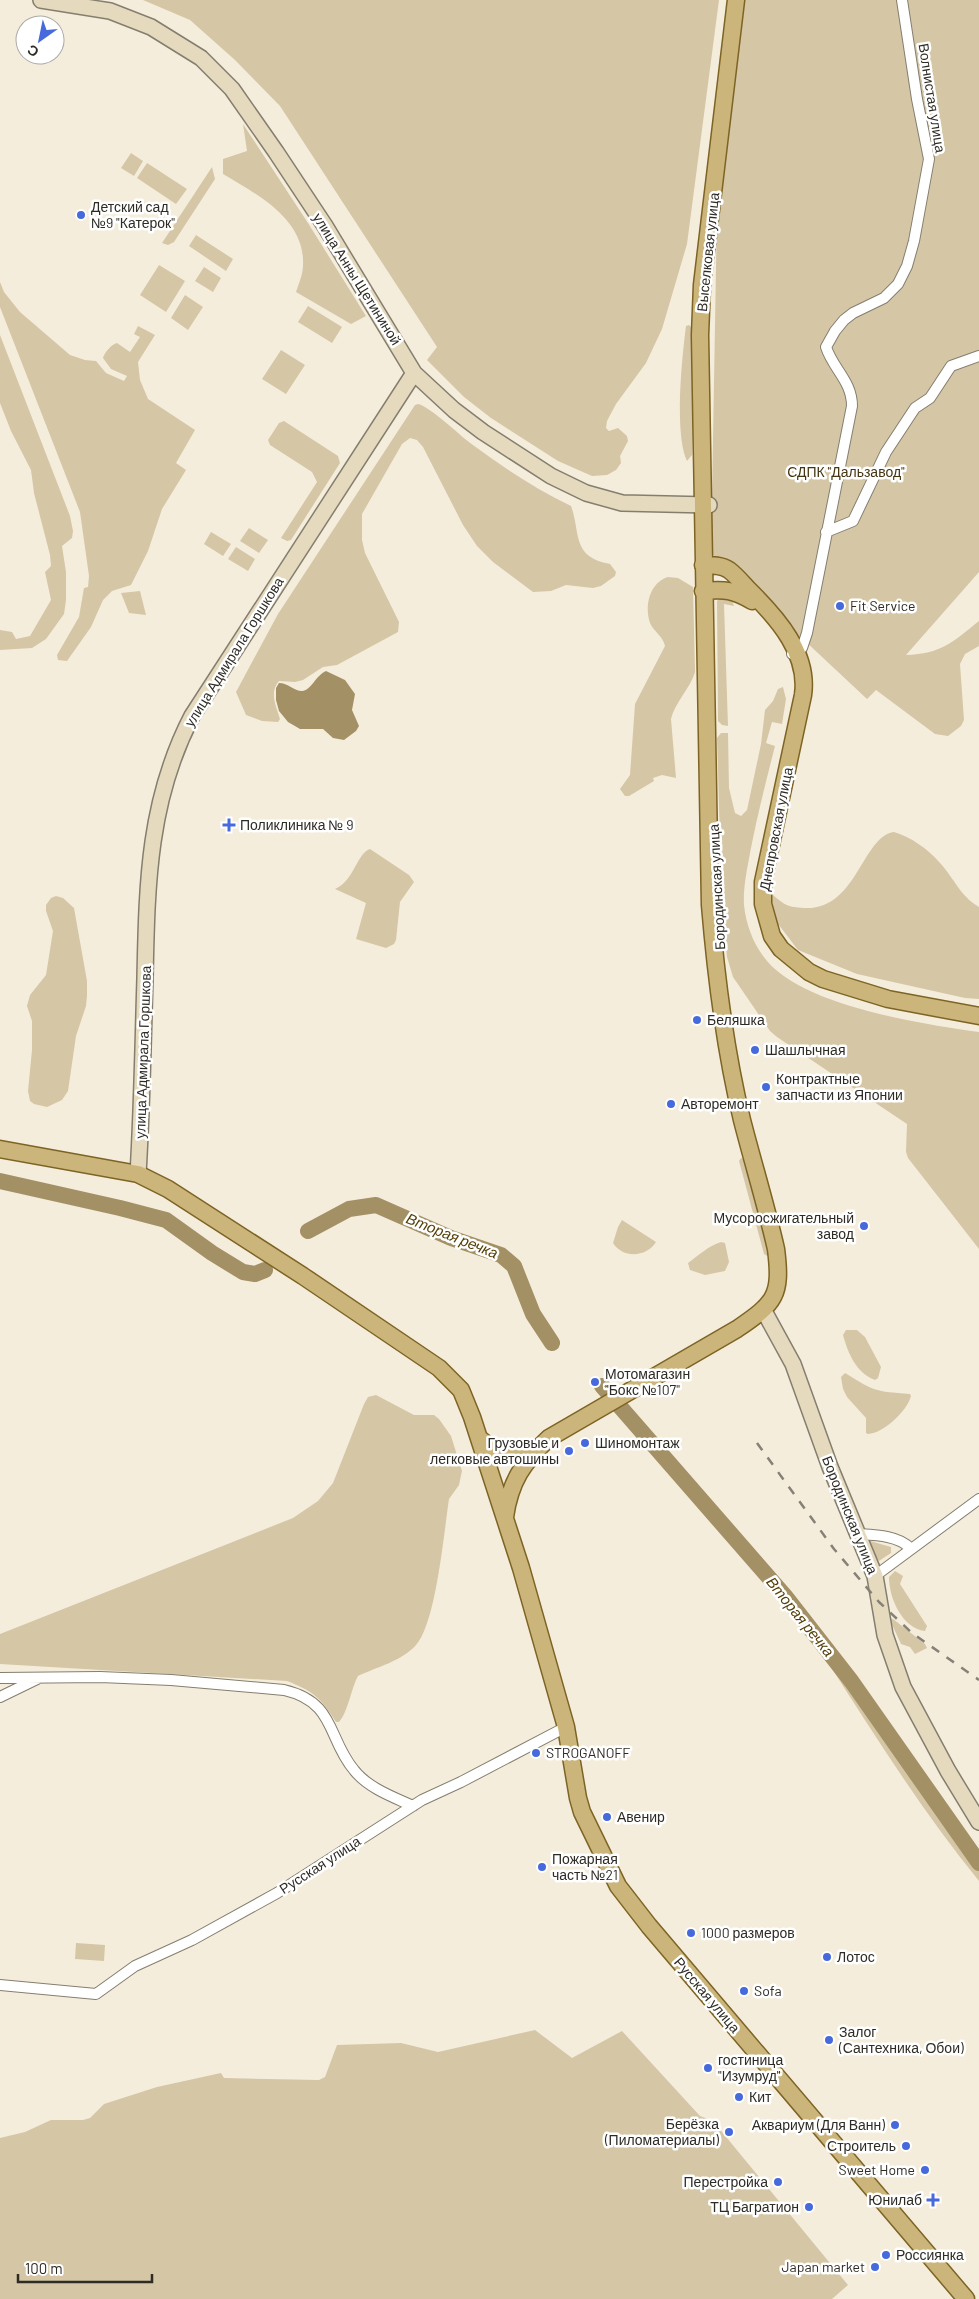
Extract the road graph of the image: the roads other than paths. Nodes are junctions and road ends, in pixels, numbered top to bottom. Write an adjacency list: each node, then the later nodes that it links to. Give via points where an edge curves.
1 (41, 0): 6 (main road, улица Анны Щетининой, via 110,11 152,27 201,58 232,89 324,226)
2 (736, 0): 7 (main road, Выселковая улица, via 702,285 700,381)
3 (743, 0): 7 (main road, Выселковая улица, via 710,284)
4 (902, 0): 8 (street, Волнистая улица, via 929,159 914,242 898,284 884,298 844,320 826,347 852,397)
5 (979, 356): 8 (street, via 947,370 930,398 915,408 891,444 853,521)
6 (414, 373): 7 (main road, улица Анны Щетининой, via 482,432 551,476 586,493 622,503); 15 (main road, улица Адмирала Горшкова, via 192,716 169,771 154,825 149,874)
7 (705, 505): 9 (main road, Бородинская улица)
8 (826, 532): 11 (street, via 807,633 802,648)
9 (706, 565): 10 (main road, Бородинская улица); 11 (main road, Днепровская улица, via 728,570 736,576 771,614)
10 (706, 591): 11 (main road, Днепровская улица, via 737,592 754,602); 16 (main road, Бородинская улица, via 711,922 723,1017 742,1119 779,1269 776,1290)
11 (794, 653): 12 (main road, Днепровская улица, via 804,677 803,695 763,882 763,904 772,936 787,954 823,979 888,999); 13 (main road, Днепровская улица, via 797,694 753,885 753,906 764,942 786,966 819,986 886,1006)
12 (979, 1016)
13 (979, 1024)
14 (0, 1149): 15 (main road)
15 (138, 1174): 18 (main road, via 168,1189 439,1368 460,1390)
16 (766, 1314): 17 (main road, Бородинская улица); 22 (main road, Бородинская улица, via 792,1364)
17 (605, 1405): 19 (main road, Русская улица, via 556,1433)
18 (478, 1438): 19 (main road, via 502,1454); 21 (main road)
19 (533, 1453): 21 (main road, Русская улица, via 508,1494)
20 (979, 1499): 23 (street)
21 (505, 1517): 28 (main road, Русская улица)
22 (857, 1534): 23 (street, via 886,1537); 24 (main road, Бородинская улица)
23 (910, 1548): 24 (street)
24 (875, 1576): 30 (main road, Бородинская улица, via 885,1635 903,1687)
25 (0, 1678): 26 (street)
26 (40, 1678): 27 (street); 29 (street, via 171,1680 300,1694 311,1700 322,1713 335,1732 344,1755 364,1781)
27 (0, 1697)
28 (566, 1727): 29 (street, Русская улица); 32 (main road, Русская улица, via 582,1812 606,1864 630,1903)
29 (413, 1806): 31 (street, Русская улица, via 277,1893 135,1966 96,1994)
30 (979, 1822)
31 (0, 1986)
32 (966, 2299)

